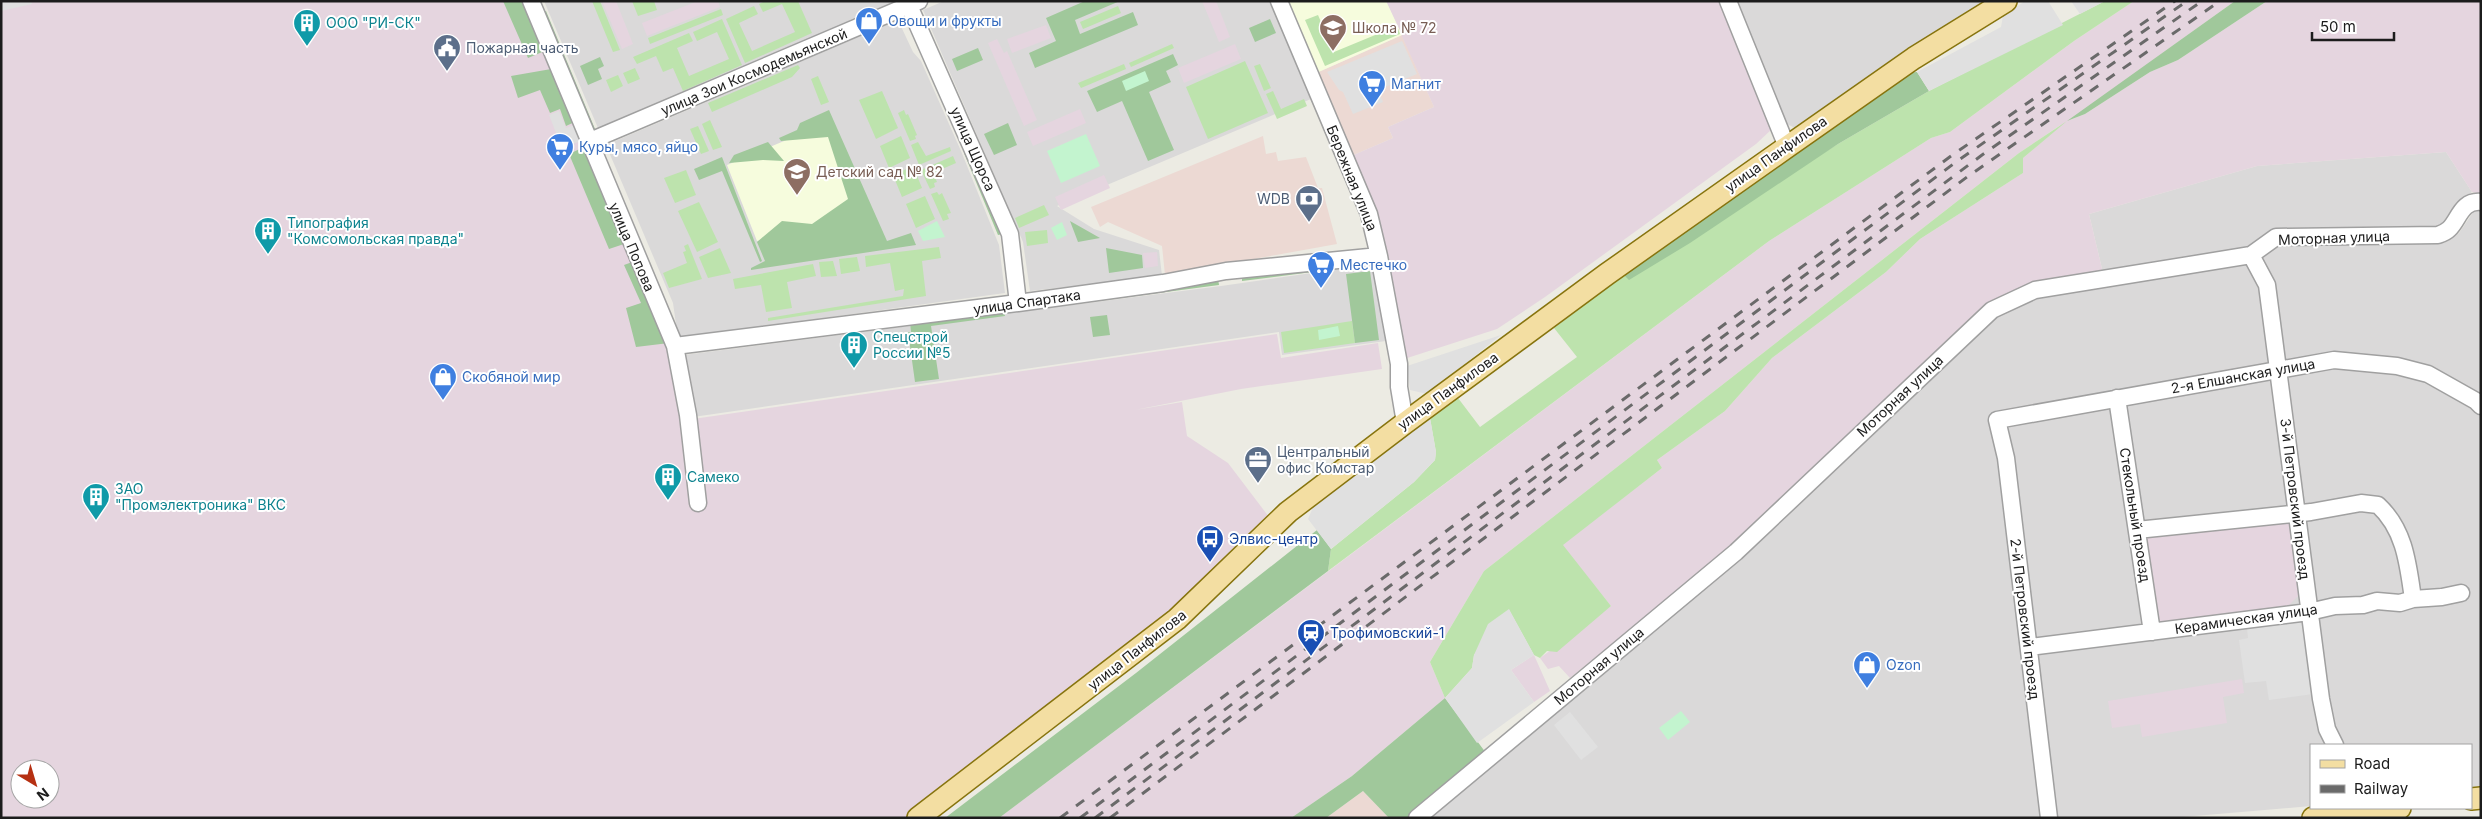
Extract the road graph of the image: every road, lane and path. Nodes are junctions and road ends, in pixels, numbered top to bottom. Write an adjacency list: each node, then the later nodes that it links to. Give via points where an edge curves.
1 (530, 1): 6 (street, улица Попова)
2 (1279, 1): 10 (street, Бережная улица, via 1369,214)
3 (1728, 1): 7 (street)
4 (2006, 1): 7 (main road, улица Панфилова, via 1914,58)
5 (911, 3): 6 (street, улица Зои Космодемьянской); 11 (street, улица Щорса, via 1010,234)
6 (590, 141): 12 (street, улица Попова, via 610,196)
7 (1787, 146): 17 (main road, улица Панфилова)
8 (2481, 202): 9 (street, Моторная улица, via 2466,207 2457,215 2450,229 2438,235 2276,237)
9 (2251, 255): 13 (street, 3-й Петровский проезд, via 2267,284); 30 (street, Моторная улица, via 2035,290 1992,310 1736,552)
10 (1379, 256): 11 (street, улица Спартака, via 1226,271); 17 (street, Бережная улица, via 1399,364)
11 (1018, 303): 12 (street, улица Спартака)
12 (675, 346): 18 (street, улица Попова, via 688,415)
13 (2278, 370): 14 (street, 2-я Елшанская улица); 15 (street, 2-я Елшанская улица, via 2334,360 2397,366 2428,374); 19 (street, 3-й Петровский проезд)
14 (2117, 398): 16 (street, 2-я Елшанская улица); 20 (street, Стекольный проезд)
15 (2481, 406)
16 (1997, 420): 25 (street, 2-й Петровский проезд, via 2006,458)
17 (1405, 423): 29 (main road, улица Панфилова, via 1288,512 1177,619)
18 (698, 503)
19 (2297, 512): 20 (street); 22 (street, via 2361,503 2378,505 2393,521 2402,539); 23 (street, 3-й Петровский проезд)
20 (2138, 530): 24 (street, Стекольный проезд)
21 (2461, 593): 22 (street, Керамическая улица)
22 (2413, 599): 23 (street, Керамическая улица, via 2400,603 2377,600)
23 (2308, 612): 24 (street, Керамическая улица); 26 (street, 3-й Петровский проезд, via 2323,706)
24 (2152, 632): 25 (street, Керамическая улица)
25 (2030, 647): 31 (street, 2-й Петровский проезд)
26 (2335, 744)
27 (2380, 809): 28 (main road)
28 (2341, 811): 32 (main road)
29 (918, 818)
30 (1417, 818)
31 (2049, 818)
32 (2313, 818)

